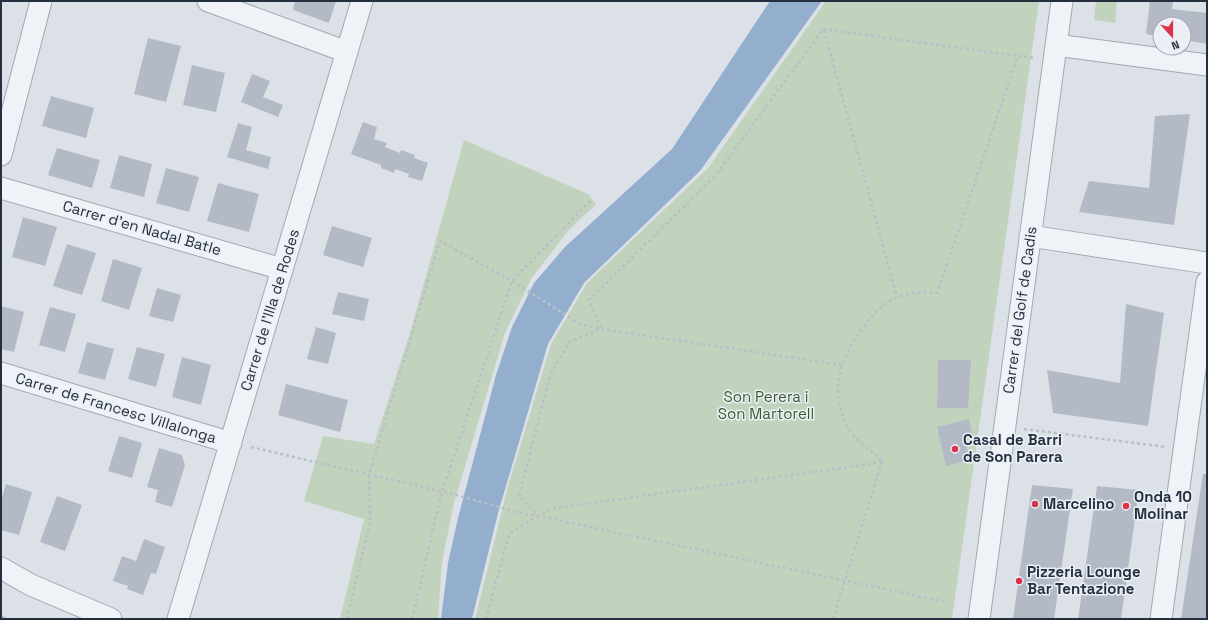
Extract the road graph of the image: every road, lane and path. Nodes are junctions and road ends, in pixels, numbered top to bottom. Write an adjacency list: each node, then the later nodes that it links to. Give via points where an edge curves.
1 (42, 1): 10 (street)
2 (208, 1): 6 (street)
3 (362, 1): 6 (street, Carrer de l'Illa de Rodes)
4 (1062, 1): 7 (street, Carrer del Golf de Cadis)
5 (824, 29): 8 (path); 18 (path); 19 (path, via 716,175 589,300)
6 (347, 52): 15 (street, Carrer de l'Illa de Rodes)
7 (1055, 53): 8 (path); 9 (street); 13 (street, Carrer del Golf de Cadis)
8 (1018, 56): 18 (path, via 937,293 918,292)
9 (1207, 65)
10 (1, 155)
11 (1, 188): 15 (street, Carrer d'en Nadal Batle)
12 (592, 199): 16 (path)
13 (1030, 236): 14 (street); 22 (street, Carrer del Golf de Cadis)
14 (1207, 263)
15 (282, 269): 23 (street, Carrer de l'Illa de Rodes)
16 (512, 281): 19 (path, via 580,324); 26 (path, via 440,241); 27 (path)
17 (1207, 282): 24 (street)
18 (897, 297): 20 (path, via 867,322)
19 (601, 329): 20 (path); 28 (path, via 568,342 550,376 519,496)
20 (842, 365): 25 (path, via 838,385 841,412 848,428 857,439)
21 (1, 372): 23 (street, Carrer de Francesc Villalonga)
22 (1004, 426): 24 (path); 39 (street, Carrer del Golf de Cadis)
23 (231, 443): 26 (path); 33 (street, Carrer de l'Illa de Rodes)
24 (1184, 449): 40 (street)
25 (882, 460): 28 (path, via 870,464 555,508); 30 (path)
26 (369, 475): 27 (path); 34 (path, via 370,522)
27 (442, 492): 28 (path); 36 (path)
28 (538, 516): 30 (path); 37 (path, via 509,534)
29 (1, 568): 32 (street, via 31,585)
30 (845, 580): 31 (path); 38 (path)
31 (946, 602)
32 (111, 619)
33 (178, 619)
34 (347, 619)
35 (407, 619): 36 (path)
36 (412, 619)
37 (486, 619)
38 (833, 619)
39 (978, 619)
40 (1161, 619)

